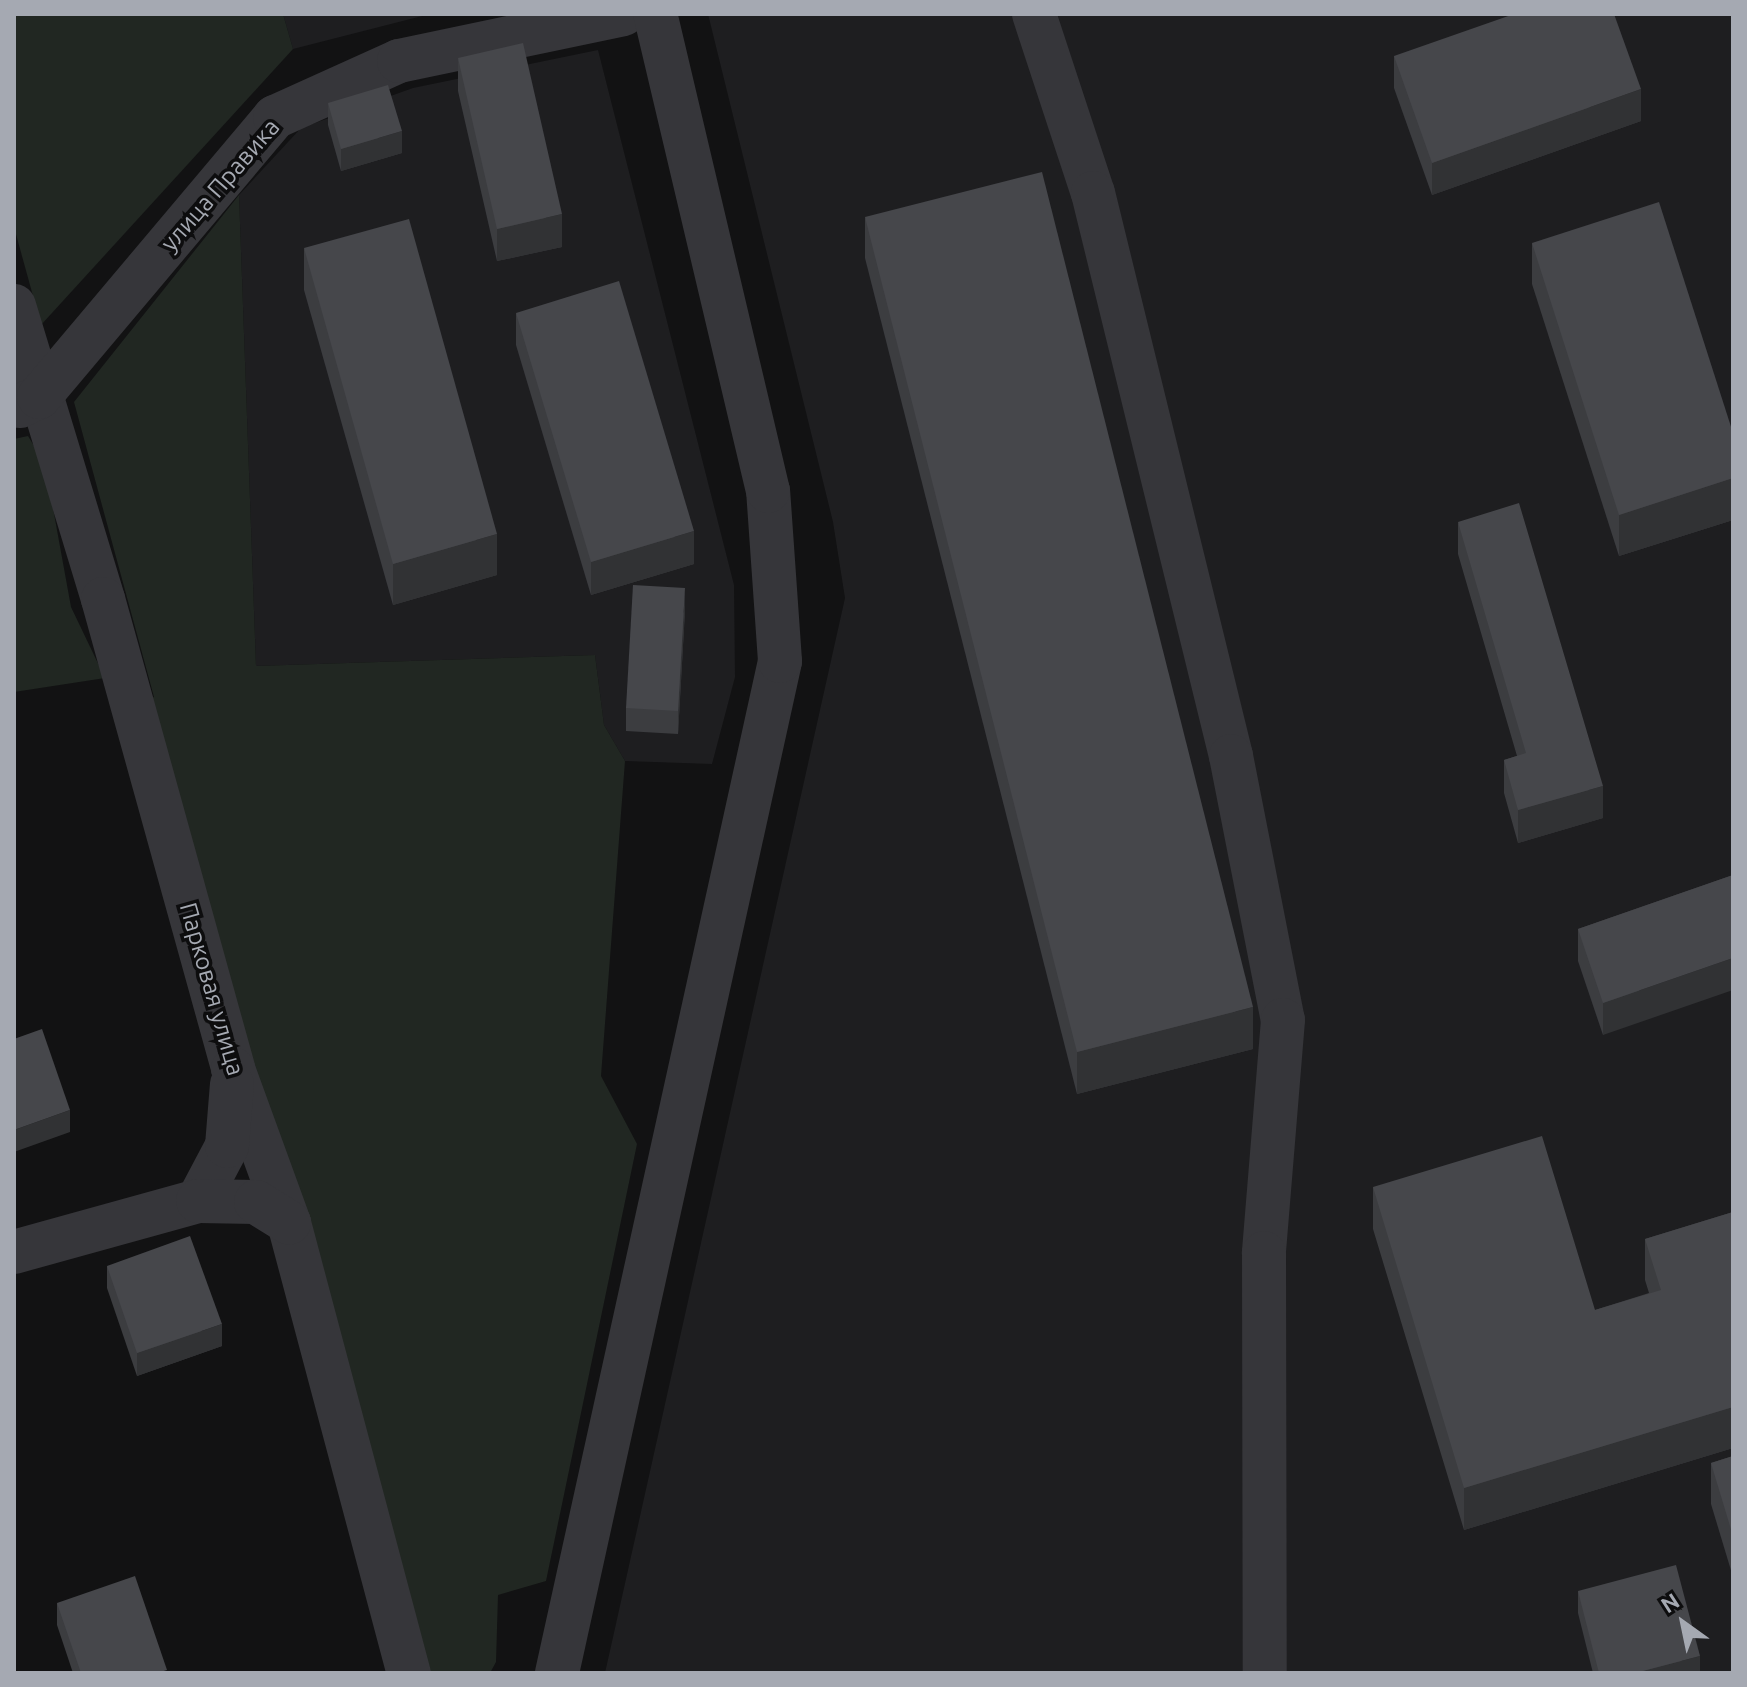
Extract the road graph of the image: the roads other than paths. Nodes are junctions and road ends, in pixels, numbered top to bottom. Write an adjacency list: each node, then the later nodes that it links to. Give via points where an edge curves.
1 (623, 14): 5 (street, улица Правика, via 399,61 275,117)
2 (655, 14): 11 (street, via 768,491 780,661)
3 (1034, 14): 12 (street, via 1100,223 1231,756 1283,1020 1264,1253)
4 (14, 306): 5 (street, Парковая улица)
5 (26, 403): 6 (street, Парковая улица, via 103,599)
6 (233, 1069): 7 (street, via 227,1146); 8 (street, Парковая улица)
7 (198, 1201): 8 (street, via 256,1202); 9 (street)
8 (289, 1223): 10 (street, Парковая улица)
9 (14, 1252)
10 (409, 1673)
11 (557, 1673)
12 (1265, 1673)

